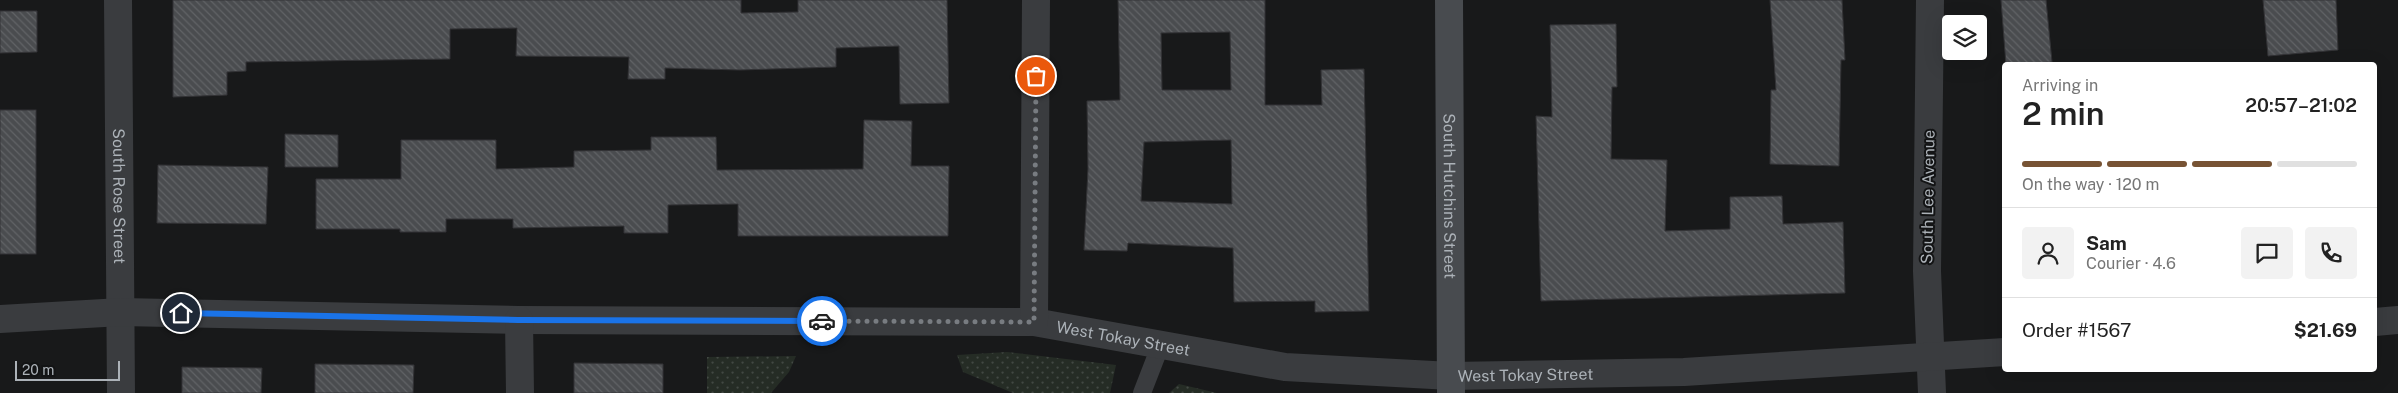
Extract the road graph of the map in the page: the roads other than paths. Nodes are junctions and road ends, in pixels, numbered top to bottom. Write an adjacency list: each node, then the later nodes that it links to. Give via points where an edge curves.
1 (118, 0): 5 (street, South Rose Street)
2 (1036, 0): 9 (street)
3 (1449, 0): 14 (main road, South Hutchins Street)
4 (1930, 0): 13 (street, South Lee Avenue, via 1927,271)
5 (121, 312): 6 (street, West Tokay Street); 7 (street, West Tokay Street); 15 (street, South Rose Street)
6 (0, 319)
7 (518, 320): 9 (street, West Tokay Street); 16 (street)
8 (2398, 320): 10 (street)
9 (1034, 322): 11 (street, West Tokay Street)
10 (2377, 322)
11 (1161, 344): 14 (street, West Tokay Street, via 1285,367); 17 (lane)
12 (2002, 352): 13 (street, West Tokay Street)
13 (1930, 358): 14 (street, West Tokay Street); 18 (street, South Lee Avenue)
14 (1452, 385)
15 (121, 393)
16 (520, 393)
17 (1142, 393)
18 (1932, 393)

